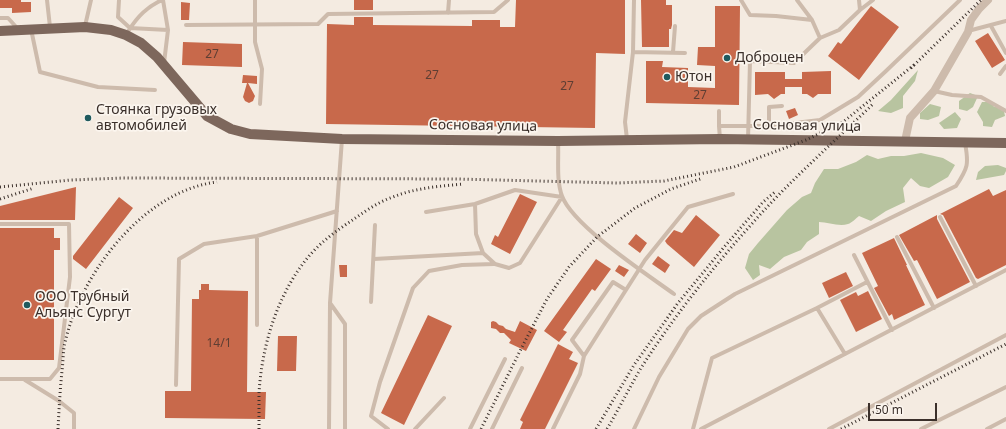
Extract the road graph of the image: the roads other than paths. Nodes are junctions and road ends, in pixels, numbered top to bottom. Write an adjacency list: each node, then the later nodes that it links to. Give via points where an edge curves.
1 (47, 0): 25 (lane)
2 (91, 0): 24 (lane)
3 (119, 0): 30 (lane, via 118,17)
4 (162, 0): 28 (lane); 30 (lane, via 144,10)
5 (255, 0): 21 (lane)
6 (449, 0): 16 (lane)
7 (508, 0): 16 (lane, via 494,12)
8 (634, 0): 33 (lane)
9 (741, 0): 18 (lane, via 750,15)
10 (798, 0): 18 (lane)
11 (859, 0): 15 (lane)
12 (873, 0): 15 (lane)
13 (960, 0): 48 (lane, via 858,97 820,120)
14 (988, 0): 31 (street, via 971,20)
15 (860, 10): 32 (lane, via 839,30)
16 (448, 13): 21 (lane, via 328,14 318,24)
17 (0, 18): 27 (lane, via 8,18)
18 (812, 20): 32 (lane)
19 (1006, 21): 23 (lane)
20 (186, 25): 21 (lane)
21 (255, 25): 42 (lane, via 255,42 262,69)
22 (675, 26): 34 (lane)
23 (991, 26): 31 (lane); 36 (lane)
24 (85, 27): 25 (main road, Сосновая улица); 30 (main road, Сосновая улица)
25 (50, 28): 26 (main road, Сосновая улица)
26 (31, 29): 27 (main road, Сосновая улица); 40 (lane, via 40,72 98,87)
27 (18, 30): 29 (main road, Сосновая улица)
28 (168, 30): 30 (lane); 37 (lane)
29 (0, 31)
30 (128, 32): 37 (main road, Сосновая улица)
31 (968, 32): 41 (street)
32 (820, 38): 47 (lane, via 794,63 750,61)
33 (633, 52): 34 (lane); 53 (lane, via 626,122)
34 (673, 52): 35 (lane)
35 (685, 53)
36 (1006, 53)
37 (164, 64): 49 (main road, Сосновая улица, via 204,113 213,121 230,129 260,135)
38 (1006, 66): 39 (lane)
39 (1000, 74)
40 (154, 90)
41 (934, 90): 45 (lane, via 952,95 981,97); 54 (street, via 910,118)
42 (260, 104)
43 (782, 106): 48 (lane, via 769,107)
44 (719, 111): 46 (lane)
45 (1006, 111)
46 (719, 126): 47 (lane); 50 (lane)
47 (748, 126): 48 (lane); 51 (lane)
48 (769, 126)
49 (342, 139): 52 (main road, Сосновая улица); 60 (lane)
50 (720, 139): 51 (main road, Сосновая улица); 53 (main road, Сосновая улица)
51 (748, 140): 54 (main road, Сосновая улица)
52 (558, 141): 53 (main road, Сосновая улица); 58 (lane)
53 (627, 141)
54 (904, 141): 55 (main road, Сосновая улица)
55 (965, 142): 56 (main road, Сосновая улица); 102 (lane, via 968,159 965,172 956,186 735,294 701,316 688,330 659,377)
56 (1006, 143)
57 (733, 194): 71 (lane, via 688,207)
58 (562, 197): 59 (lane, via 515,190); 70 (lane, via 520,263 509,268); 71 (lane, via 574,214 597,237)
59 (475, 204): 61 (lane); 67 (lane, via 476,234)
60 (337, 212): 65 (lane); 77 (lane)
61 (426, 212)
62 (940, 217): 74 (lane)
63 (0, 224): 89 (lane, via 69,224 70,277 59,368 50,379)
64 (375, 225): 69 (lane)
65 (257, 236): 81 (lane); 90 (lane, via 204,244 179,259)
66 (897, 237): 80 (lane)
67 (482, 253): 69 (lane); 70 (lane)
68 (854, 255): 73 (lane)
69 (374, 258): 78 (lane)
70 (495, 264): 97 (lane, via 462,265 429,272 413,288 380,382 371,416)
71 (639, 269): 75 (lane); 76 (lane)
72 (1006, 270): 74 (lane)
73 (868, 282): 79 (lane); 82 (lane)
74 (976, 286): 80 (lane)
75 (626, 290): 85 (lane); 85 (lane, via 613,282 572,340)
76 (674, 294)
77 (330, 302): 95 (lane); 96 (lane, via 346,324)
78 (371, 302)
79 (817, 308): 84 (lane); 103 (lane, via 712,358)
80 (934, 308): 82 (lane)
81 (257, 325)
82 (892, 330): 84 (lane)
83 (1006, 335): 105 (lane)
84 (845, 354): 104 (lane)
85 (584, 356): 101 (lane, via 580,374)
86 (505, 359): 99 (lane)
87 (522, 368): 100 (lane)
88 (0, 379): 89 (lane)
89 (23, 380): 94 (lane, via 74,412)
90 (176, 385)
91 (1006, 387): 106 (lane)
92 (444, 398): 98 (lane)
93 (1006, 419): 107 (lane)
94 (74, 429)
95 (329, 429)
96 (345, 429)
97 (388, 429)
98 (415, 429)
99 (470, 429)
100 (492, 429)
101 (553, 429)
102 (634, 429)
103 (693, 429)
104 (701, 429)
105 (829, 429)
106 (921, 429)
107 (987, 429)

